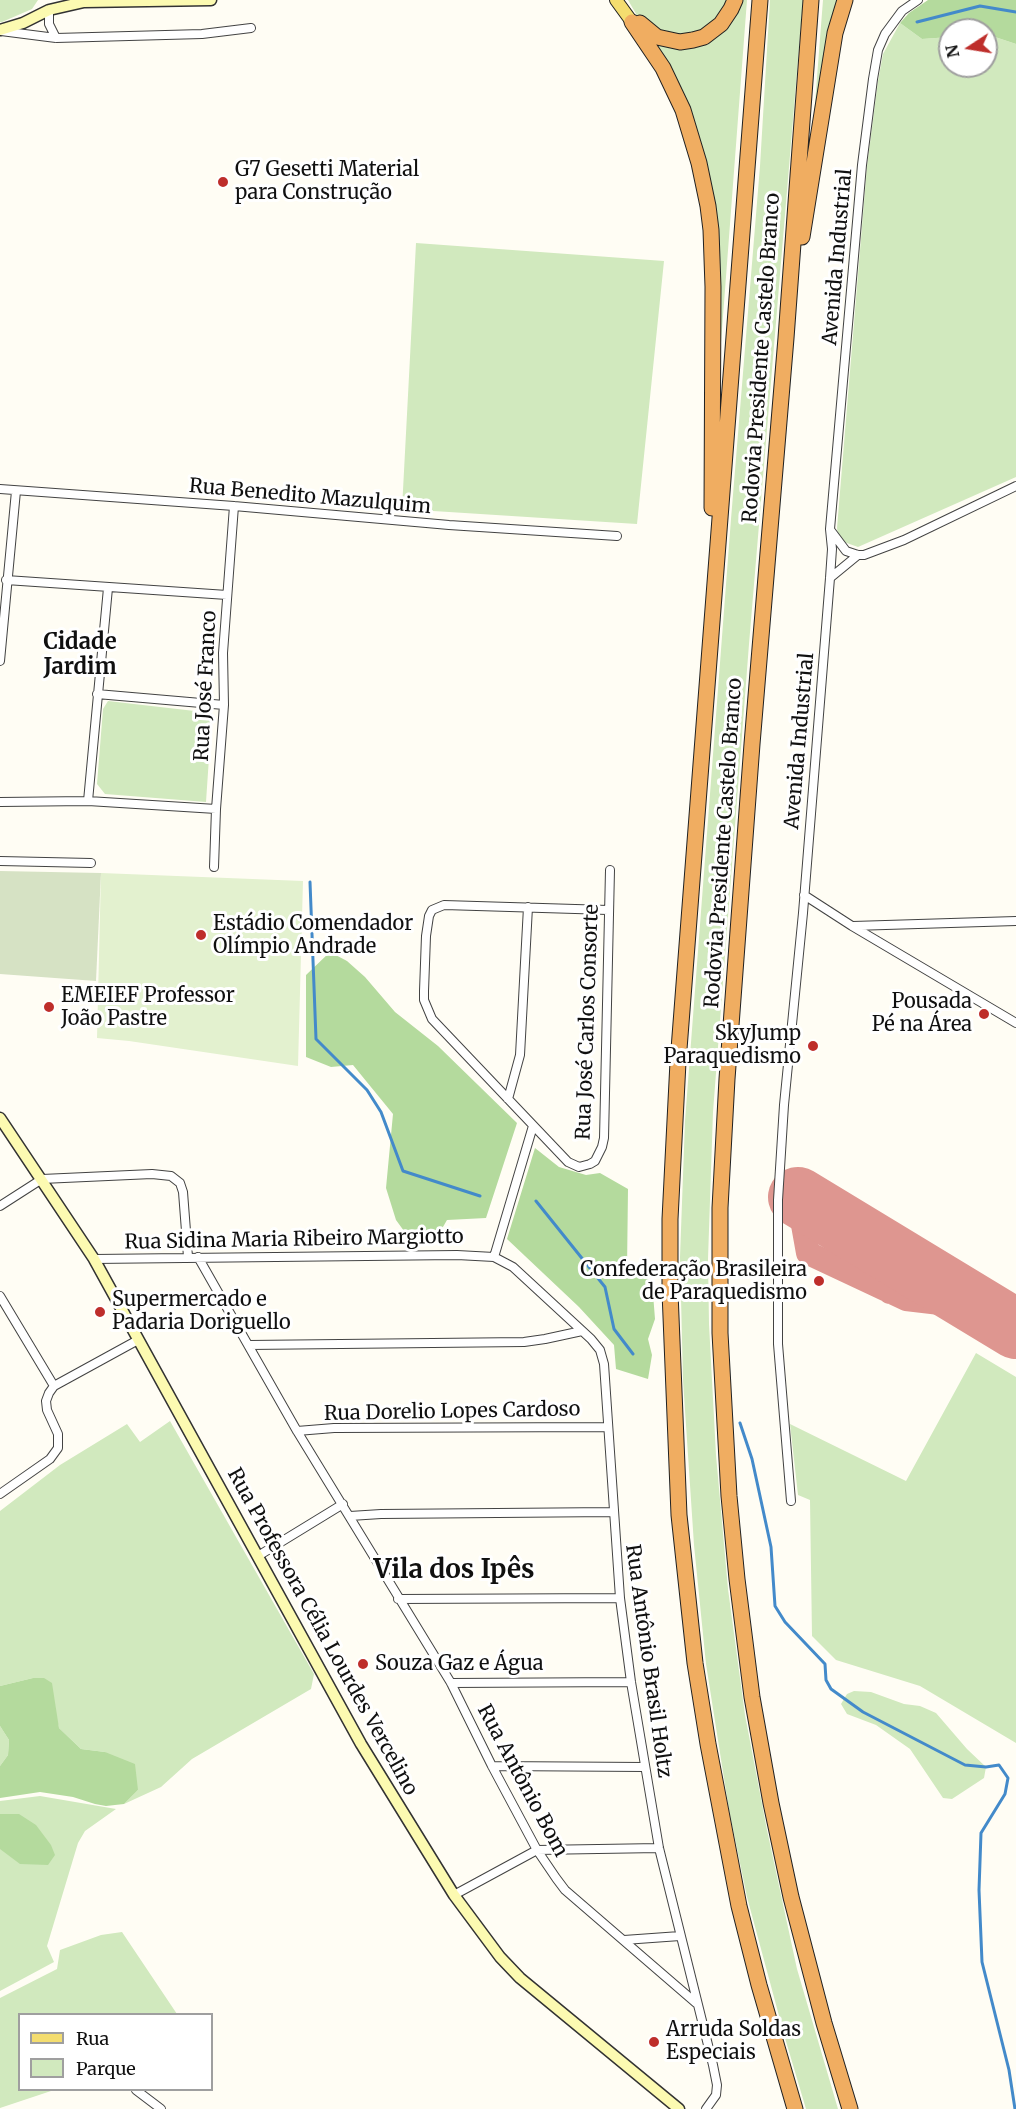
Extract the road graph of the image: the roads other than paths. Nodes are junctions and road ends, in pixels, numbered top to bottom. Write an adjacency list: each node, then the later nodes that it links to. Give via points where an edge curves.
1 (211, 0): 9 (main road)
2 (616, 0): 10 (main road)
3 (626, 0): 10 (main road)
4 (735, 0): 10 (highway, via 721,24 693,40 680,42 657,37)
5 (760, 0): 26 (highway, Rodovia Presidente Castelo Branco)
6 (811, 0): 14 (highway, Rodovia Presidente Castelo Branco)
7 (845, 0): 14 (highway, via 835,33)
8 (918, 0): 19 (street, Avenida Industrial, via 902,11 885,33 873,79)
9 (48, 5): 12 (main road, via 23,23); 13 (street, via 49,24)
10 (634, 20): 26 (highway, via 683,110 708,206)
11 (251, 27): 13 (street, via 202,34)
12 (0, 30): 13 (street)
13 (56, 39)
14 (786, 338): 82 (highway, Rodovia Presidente Castelo Branco, via 726,1091 720,1208 720,1343 736,1567 754,1708 791,1897)
15 (1016, 486): 21 (street, via 904,540)
16 (0, 489): 17 (street, Rua Benedito Mazulquim)
17 (16, 491): 18 (street, Rua Benedito Mazulquim); 23 (street)
18 (234, 506): 20 (street, Rua Benedito Mazulquim); 25 (street, Rua José Franco)
19 (830, 529): 21 (street, via 842,547); 22 (street, Avenida Industrial)
20 (617, 536)
21 (858, 555): 22 (street)
22 (830, 578): 37 (street, Avenida Industrial)
23 (6, 580): 24 (street); 27 (street)
24 (108, 588): 25 (street); 28 (street)
25 (227, 595): 29 (street, Rua José Franco)
26 (713, 602): 81 (highway, Rodovia Presidente Castelo Branco, via 670,1219 671,1364 679,1515 695,1663 723,1827 759,1985)
27 (0, 661)
28 (97, 694): 29 (street); 30 (street)
29 (224, 705): 32 (street, Rua José Franco)
30 (88, 801): 31 (street); 32 (street)
31 (0, 802)
32 (216, 809): 35 (street, Rua José Franco)
33 (0, 861): 34 (street)
34 (91, 863)
35 (214, 867)
36 (610, 870): 39 (street, Rua José Carlos Consorte)
37 (804, 895): 41 (street); 60 (street, Avenida Industrial, via 778,1200 778,1344)
38 (528, 907): 39 (street); 43 (street, via 520,1055); 43 (street, via 444,904 432,910 426,936 424,991 428,1009 438,1025)
39 (608, 910): 45 (street, Rua José Carlos Consorte, via 604,1138 598,1156 591,1164 575,1167)
40 (1016, 921): 41 (street)
41 (852, 926): 42 (street)
42 (1016, 1023)
43 (508, 1099): 45 (street)
44 (0, 1118): 46 (main road, Rua Professora Célia Lourdes Vercelino)
45 (533, 1126): 50 (street)
46 (42, 1179): 47 (street); 48 (street, via 162,1174 175,1177 185,1204); 51 (main road, Rua Professora Célia Lourdes Vercelino)
47 (0, 1206)
48 (188, 1257): 49 (street, Rua Sidina Maria Ribeiro Margiotto); 51 (street, Rua Sidina Maria Ribeiro Margiotto)
49 (198, 1257): 50 (street, Rua Sidina Maria Ribeiro Margiotto); 55 (street, Rua Antônio Bom)
50 (494, 1257): 53 (street, Rua Antônio Brasil Holtz, via 513,1267)
51 (94, 1259): 54 (main road, Rua Professora Célia Lourdes Vercelino)
52 (0, 1296): 56 (street)
53 (582, 1331): 55 (street, via 524,1341); 57 (street, Rua Antônio Brasil Holtz, via 602,1355)
54 (138, 1341): 56 (street); 64 (main road, Rua Professora Célia Lourdes Vercelino)
55 (249, 1345): 58 (street, Rua Antônio Bom)
56 (54, 1386): 59 (street, via 46,1401 58,1434 55,1454)
57 (608, 1427): 58 (street, Rua Dorelio Lopes Cardoso); 62 (street, Rua Antônio Brasil Holtz)
58 (297, 1431): 61 (street, Rua Antônio Bom)
59 (0, 1494)
60 (790, 1501)
61 (343, 1504): 63 (street, Rua Antônio Bom); 64 (street)
62 (613, 1512): 63 (street); 65 (street, Rua Antônio Brasil Holtz)
63 (350, 1516): 66 (street, Rua Antônio Bom)
64 (258, 1556): 73 (main road, Rua Professora Célia Lourdes Vercelino, via 364,1750)
65 (620, 1598): 66 (street); 67 (street, Rua Antônio Brasil Holtz)
66 (399, 1599): 68 (street, Rua Antônio Bom)
67 (631, 1682): 68 (street); 70 (street, Rua Antônio Brasil Holtz)
68 (451, 1683): 69 (street, Rua Antônio Bom)
69 (492, 1766): 70 (street); 72 (street, Rua Antônio Bom)
70 (645, 1767): 71 (street, Rua Antônio Brasil Holtz)
71 (658, 1848): 72 (street); 74 (street, Rua Antônio Brasil Holtz)
72 (537, 1850): 73 (street); 75 (street, Rua Antônio Bom, via 565,1890)
73 (454, 1895): 79 (main road, Rua Professora Célia Lourdes Vercelino, via 520,1978)
74 (680, 1936): 75 (street); 76 (street, Rua Antônio Brasil Holtz)
75 (624, 1940): 76 (street, Rua Antônio Bom)
76 (698, 2004): 80 (street, Rua Antônio Brasil Holtz, via 717,2085 713,2102)
77 (137, 2091): 78 (street)
78 (161, 2109)
79 (679, 2109)
80 (706, 2109)
81 (795, 2109)
82 (850, 2109)

